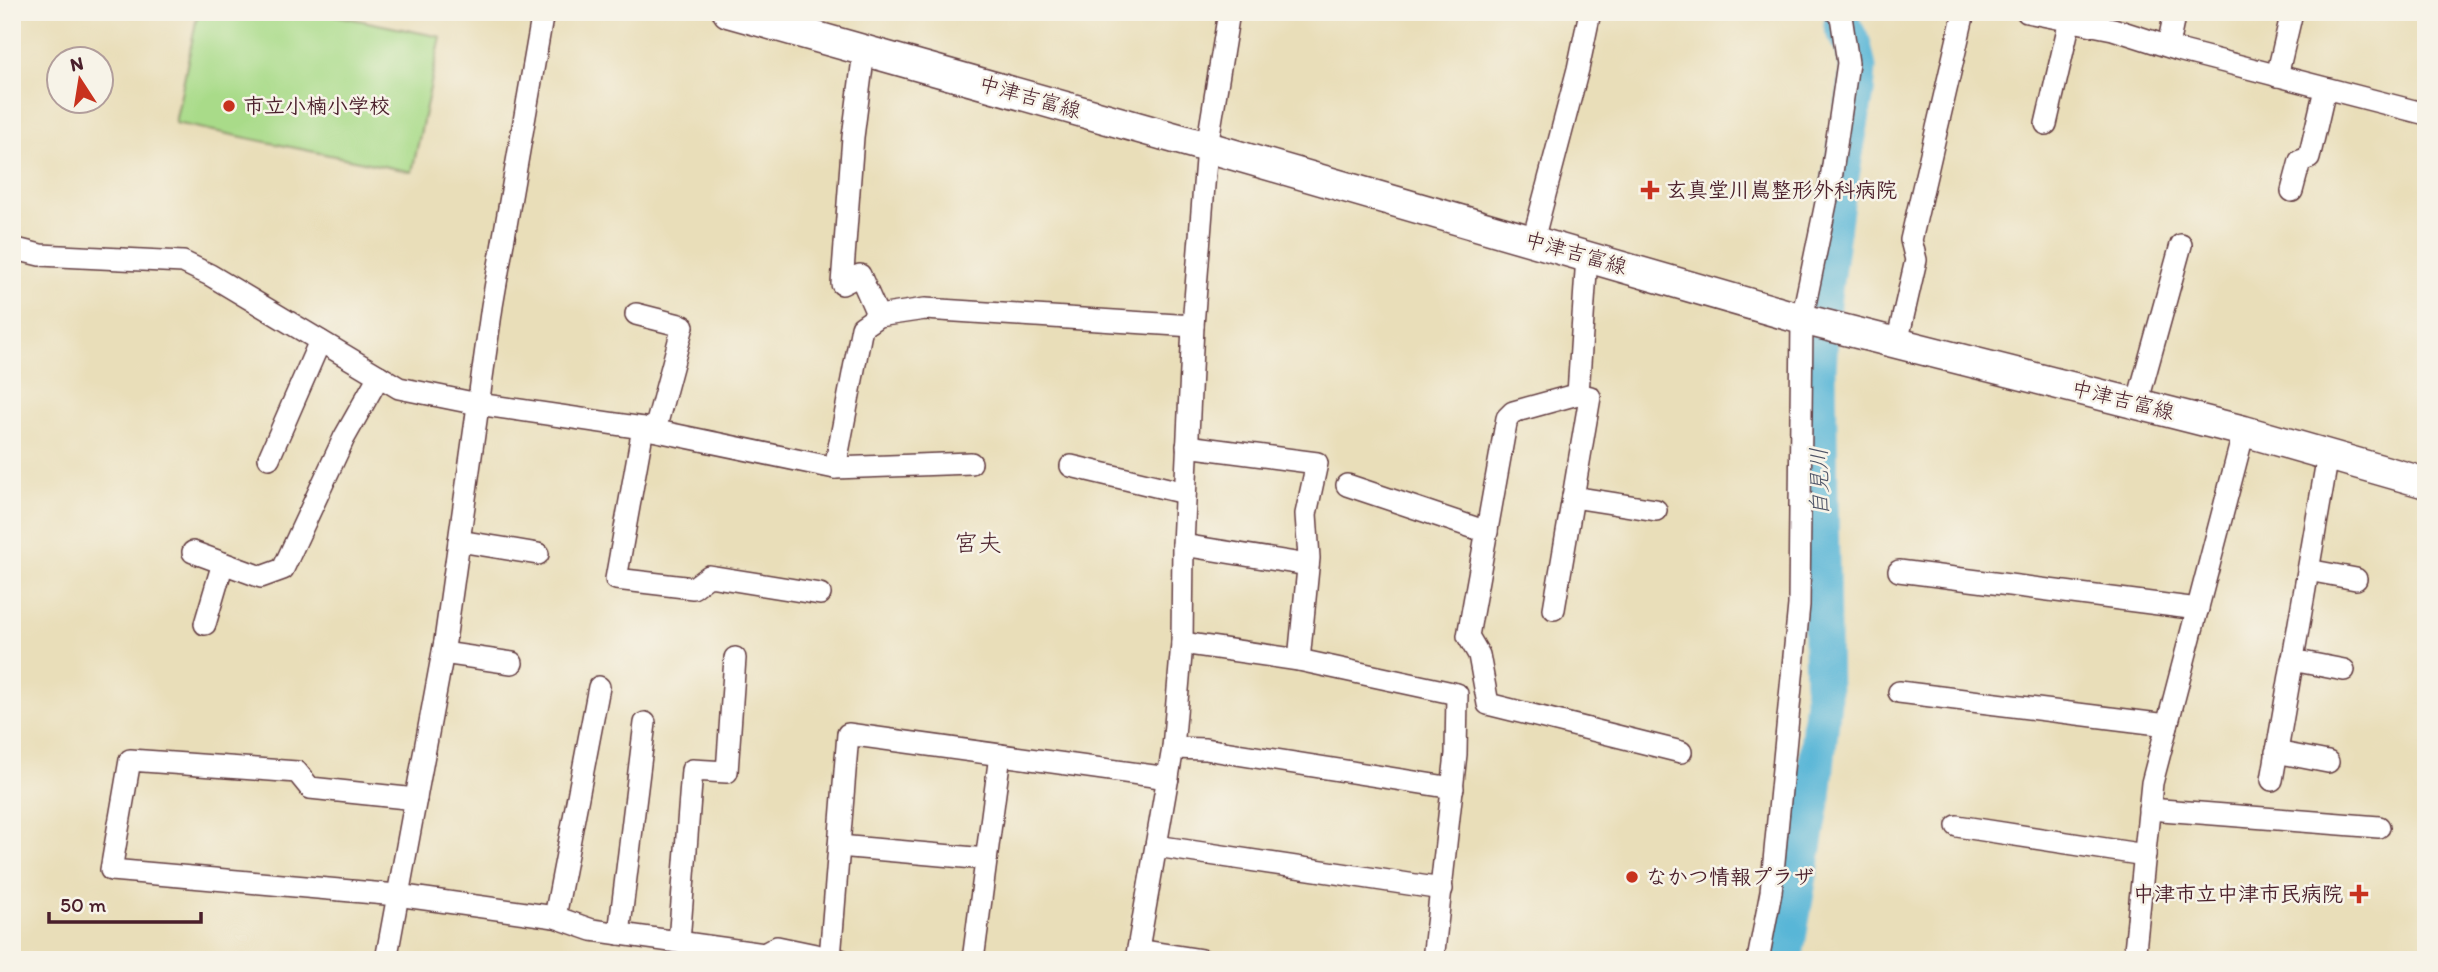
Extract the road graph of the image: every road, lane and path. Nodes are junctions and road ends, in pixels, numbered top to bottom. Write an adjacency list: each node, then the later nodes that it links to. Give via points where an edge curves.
1 (543, 12): 31 (street)
2 (728, 12): 12 (main road, 中津吉富線)
3 (1229, 12): 17 (street)
4 (1590, 12): 19 (street)
5 (1836, 12): 25 (street, via 1841,16 1848,63 1831,179)
6 (1964, 12): 28 (street, via 1911,240 1916,260)
7 (2027, 12): 10 (street)
8 (2175, 12): 11 (street)
9 (2292, 12): 13 (street)
10 (2070, 20): 11 (street); 16 (street)
11 (2168, 46): 13 (street)
12 (864, 51): 17 (main road, 中津吉富線); 24 (street, via 842,284 860,275)
13 (2277, 76): 14 (street)
14 (2325, 89): 15 (street); 18 (street, via 2309,158 2300,161)
15 (2426, 114)
16 (2046, 124)
17 (1207, 147): 19 (main road, 中津吉富線); 26 (street)
18 (2292, 191)
19 (1532, 240): 22 (main road, 中津吉富線)
20 (2181, 245): 32 (street)
21 (12, 248): 27 (street, via 40,255 183,262)
22 (1587, 256): 25 (main road, 中津吉富線); 30 (street)
23 (636, 314): 33 (street, via 683,326)
24 (878, 316): 26 (street, via 925,309); 40 (street, via 862,327)
25 (1802, 319): 28 (main road, 中津吉富線); 98 (street, via 1799,605 1772,892)
26 (1192, 326): 35 (street)
27 (320, 341): 29 (street); 37 (street)
28 (1897, 343): 32 (main road, 中津吉富線)
29 (379, 376): 31 (street, via 398,388); 51 (street, via 344,438 283,569 261,577)
30 (1578, 394): 44 (street, via 1590,397); 46 (street, via 1513,412 1507,418)
31 (478, 404): 33 (street); 47 (street)
32 (2137, 404): 34 (main road, 中津吉富線)
33 (649, 429): 40 (street); 56 (street, via 616,579 694,588 709,576)
34 (2244, 431): 36 (main road, 中津吉富線); 58 (street)
35 (1187, 446): 43 (street); 52 (street, via 1317,463 1306,514)
36 (2328, 455): 41 (main road, 中津吉富線); 53 (street)
37 (269, 457)
38 (971, 463): 40 (street)
39 (1072, 466): 43 (street)
40 (835, 468)
41 (2426, 483)
42 (1347, 485): 46 (street)
43 (1185, 493): 48 (street)
44 (1573, 497): 45 (street); 57 (street)
45 (1656, 510)
46 (1487, 532): 72 (street, via 1468,636 1479,654 1488,704)
47 (459, 541): 50 (street); 61 (street)
48 (1183, 545): 52 (street); 60 (street)
49 (193, 552): 51 (street)
50 (537, 554)
51 (223, 563): 59 (street)
52 (1308, 565): 63 (street)
53 (2308, 570): 55 (street); 64 (street)
54 (1899, 571): 58 (street)
55 (2356, 579)
56 (820, 594)
57 (1554, 609)
58 (2198, 609): 70 (street)
59 (205, 624)
60 (1182, 643): 63 (street); 71 (street)
61 (443, 653): 65 (street); 79 (street)
62 (735, 658): 91 (street, via 727,772 692,770)
63 (1299, 660): 78 (street, via 1457,694)
64 (2292, 660): 66 (street); 73 (street)
65 (512, 663)
66 (2344, 670)
67 (599, 687): 89 (street)
68 (1899, 692): 70 (street)
69 (645, 723): 90 (street)
70 (2167, 725): 80 (street)
71 (1173, 748): 76 (street); 78 (street, via 1205,749)
72 (1681, 752)
73 (2276, 752): 75 (street); 77 (street)
74 (1000, 755): 76 (street); 83 (street, via 848,734); 86 (street)
75 (2328, 762)
76 (1168, 778): 84 (street)
77 (2272, 780)
78 (1453, 788): 87 (street)
79 (416, 799): 88 (street); 88 (street, via 310,788 297,772 131,760 111,870)
80 (2149, 809): 82 (street); 85 (street)
81 (1957, 826): 85 (street)
82 (2379, 827)
83 (839, 846): 86 (street); 93 (street)
84 (1156, 846): 87 (street); 92 (street)
85 (2145, 855): 99 (street)
86 (986, 859): 95 (street)
87 (1442, 889): 97 (street)
88 (397, 895): 89 (street); 94 (street)
89 (555, 917): 90 (street)
90 (619, 934): 91 (street)
91 (679, 942): 93 (street, via 764,954 777,947)
92 (1137, 955): 96 (street)
93 (835, 959)
94 (386, 960)
95 (973, 960)
96 (1202, 960)
97 (1433, 960)
98 (1758, 960)
99 (2134, 960)

